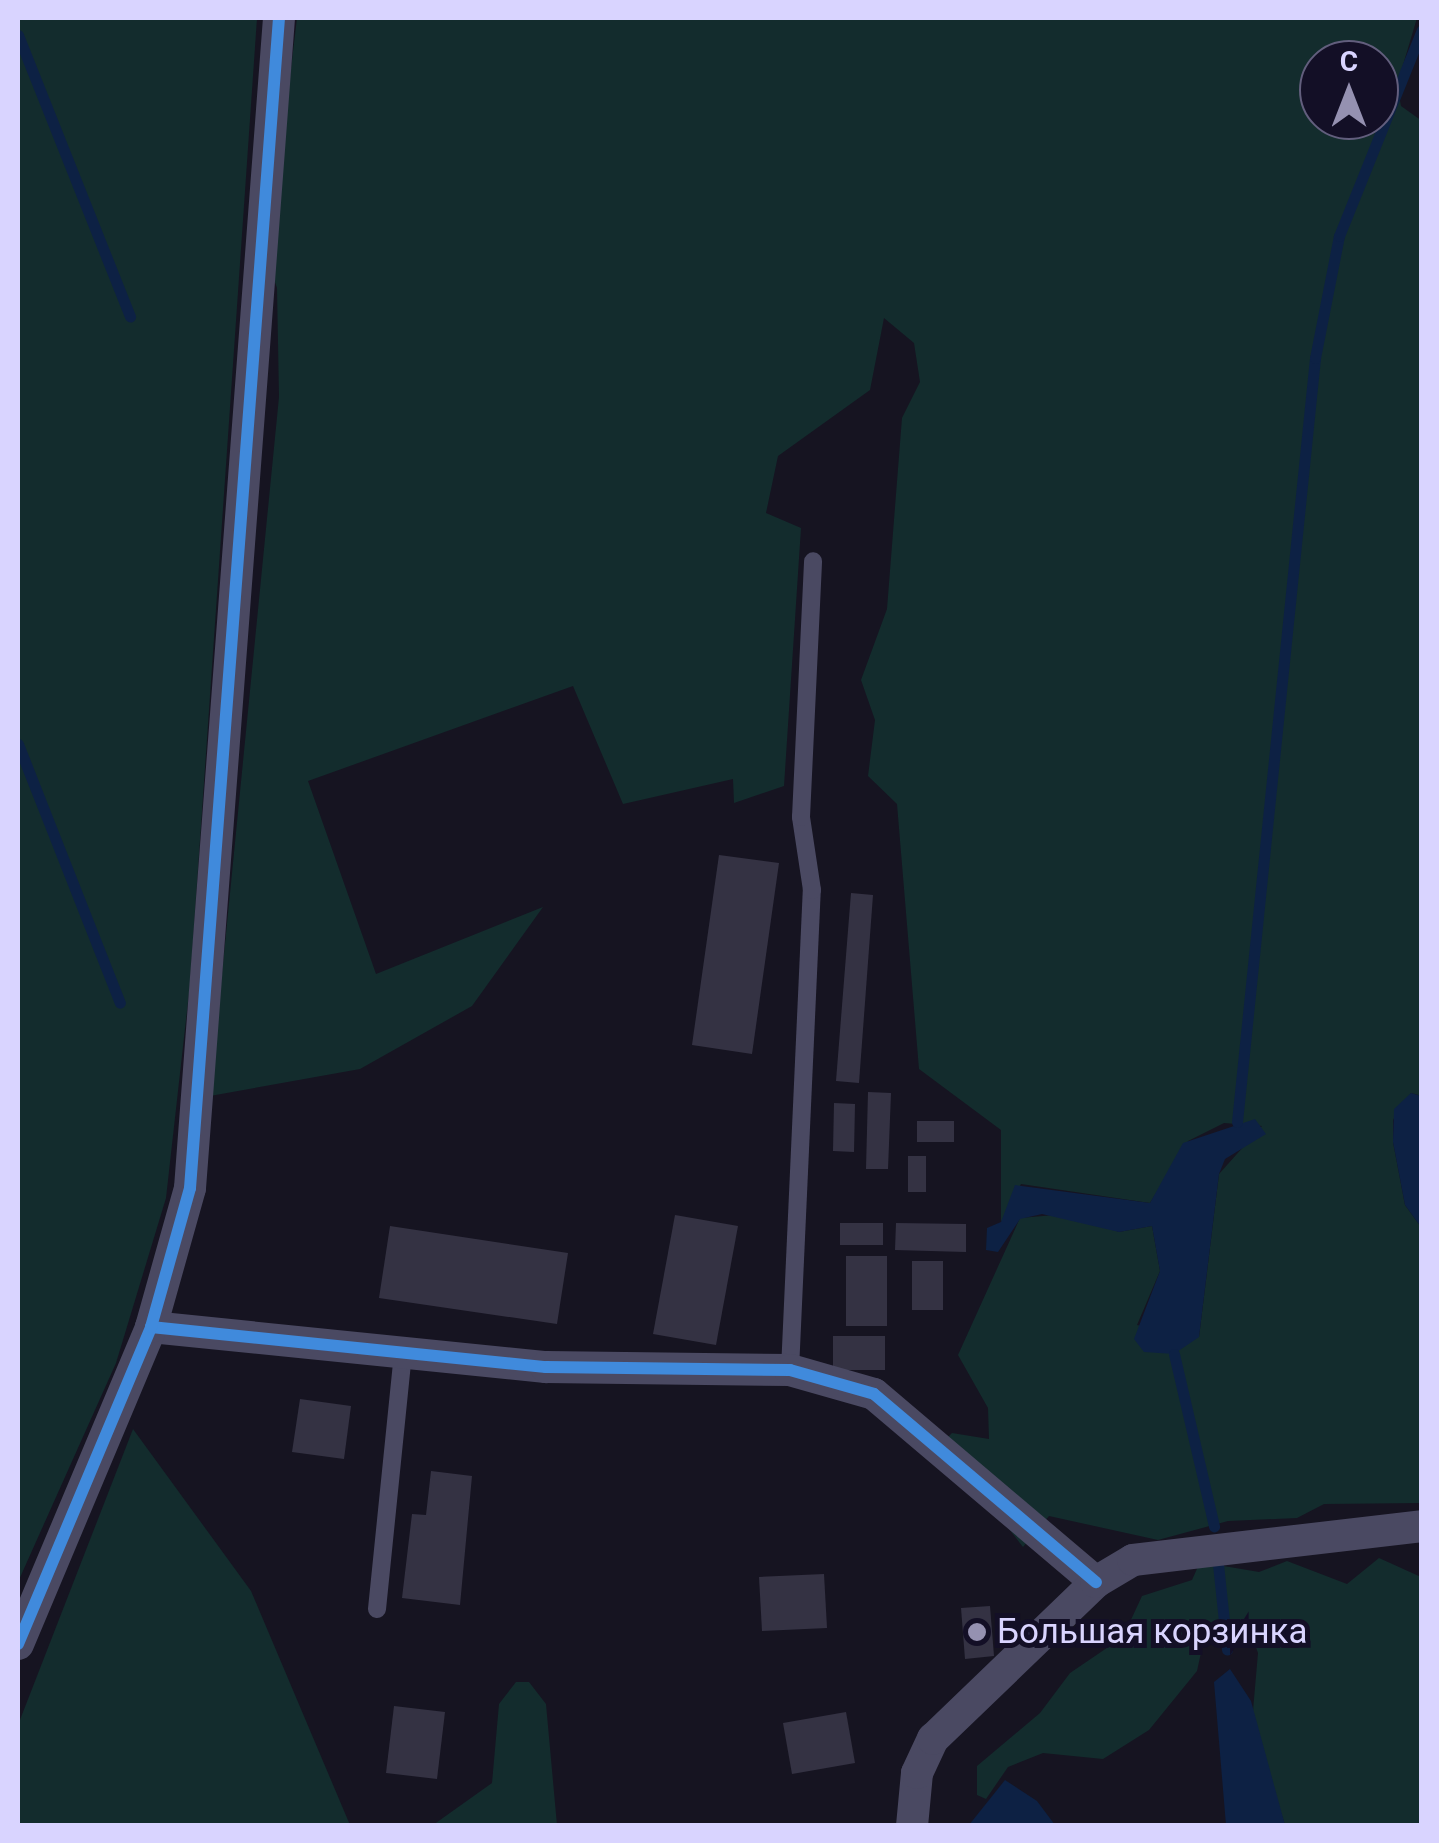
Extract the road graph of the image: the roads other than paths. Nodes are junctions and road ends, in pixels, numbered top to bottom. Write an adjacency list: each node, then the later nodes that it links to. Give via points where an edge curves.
1 (279, 18): 3 (street, via 190,1188)
2 (813, 562): 5 (lane, via 801,817 812,890)
3 (151, 1327): 4 (street); 9 (street)
4 (402, 1352): 5 (street, via 546,1367); 8 (lane)
5 (790, 1370): 7 (street, via 874,1394)
6 (1422, 1526): 7 (street, via 1183,1548)
7 (1096, 1582): 10 (street, via 933,1739 917,1773)
8 (377, 1609)
9 (18, 1644)
10 (912, 1826)

